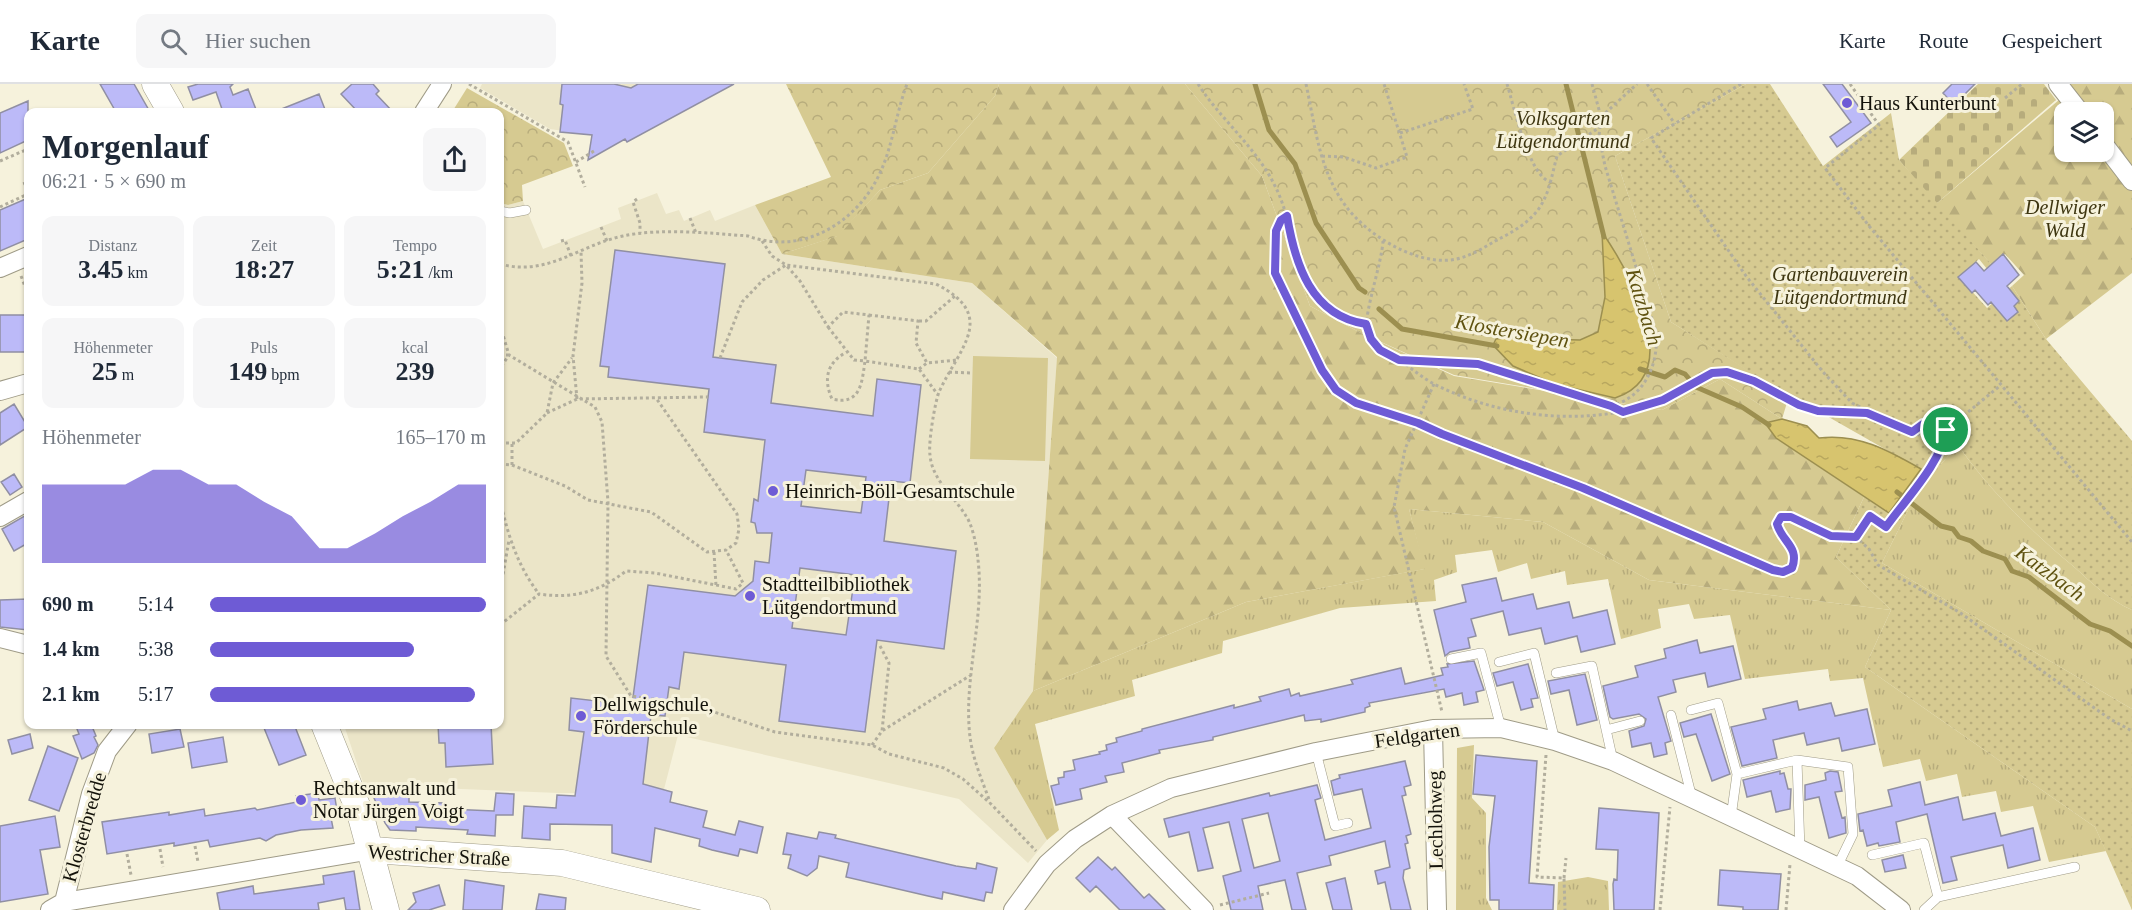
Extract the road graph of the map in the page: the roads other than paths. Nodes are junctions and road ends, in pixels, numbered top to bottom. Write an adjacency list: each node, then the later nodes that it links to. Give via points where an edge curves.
1 (155, 84): 5 (street)
2 (442, 84): 6 (street)
3 (2058, 84): 4 (street)
4 (2072, 102)
5 (169, 108)
6 (427, 108)
7 (2114, 157): 8 (street)
8 (2132, 181)
9 (526, 210): 10 (lane)
10 (504, 212)
11 (24, 258): 12 (street)
12 (0, 268)
13 (24, 384): 14 (street)
14 (0, 392)
15 (24, 503): 16 (street)
16 (0, 517)
17 (0, 638): 18 (street)
18 (24, 644)
19 (1451, 658): 25 (lane, via 1481,653)
20 (1499, 662): 30 (lane, via 1534,653)
21 (1556, 674): 29 (lane, via 1592,666)
22 (1691, 710): 34 (lane, via 1718,703)
23 (1671, 715): 35 (lane)
24 (1640, 721): 29 (lane)
25 (1501, 728): 28 (street, Feldgarten); 30 (street, Feldgarten)
26 (124, 729): 45 (street, Klosterbredde, via 107,751)
27 (326, 729): 40 (street)
28 (1437, 729): 31 (street, Feldgarten); 50 (street, Lechlohweg)
29 (1606, 730): 33 (lane)
30 (1551, 740): 33 (street, Feldgarten)
31 (1316, 752): 36 (street, Feldgarten, via 1171,788); 38 (lane, via 1335,826)
32 (1797, 760): 34 (lane); 39 (lane); 42 (lane, via 1848,766 1853,834)
33 (1613, 761): 35 (street, Feldgarten)
34 (1737, 774): 37 (lane)
35 (1693, 800): 37 (street, Feldgarten)
36 (1112, 815): 48 (street, Feldgarten, via 1075,839 1047,864); 49 (street)
37 (1731, 817): 39 (street, Feldgarten)
38 (1348, 823)
39 (1796, 848): 42 (street, Feldgarten)
40 (372, 850): 45 (street, Westricher Straße); 46 (street); 47 (street, Westricher Straße, via 562,863)
41 (1872, 855): 44 (lane, via 1924,843)
42 (1837, 867): 51 (street, Feldgarten, via 1857,876)
43 (2075, 867): 44 (lane)
44 (1938, 897): 52 (lane)
45 (57, 906)
46 (386, 910)
47 (757, 910)
48 (1013, 910)
49 (1203, 910)
50 (1437, 910)
51 (1901, 910)
52 (1924, 910)

